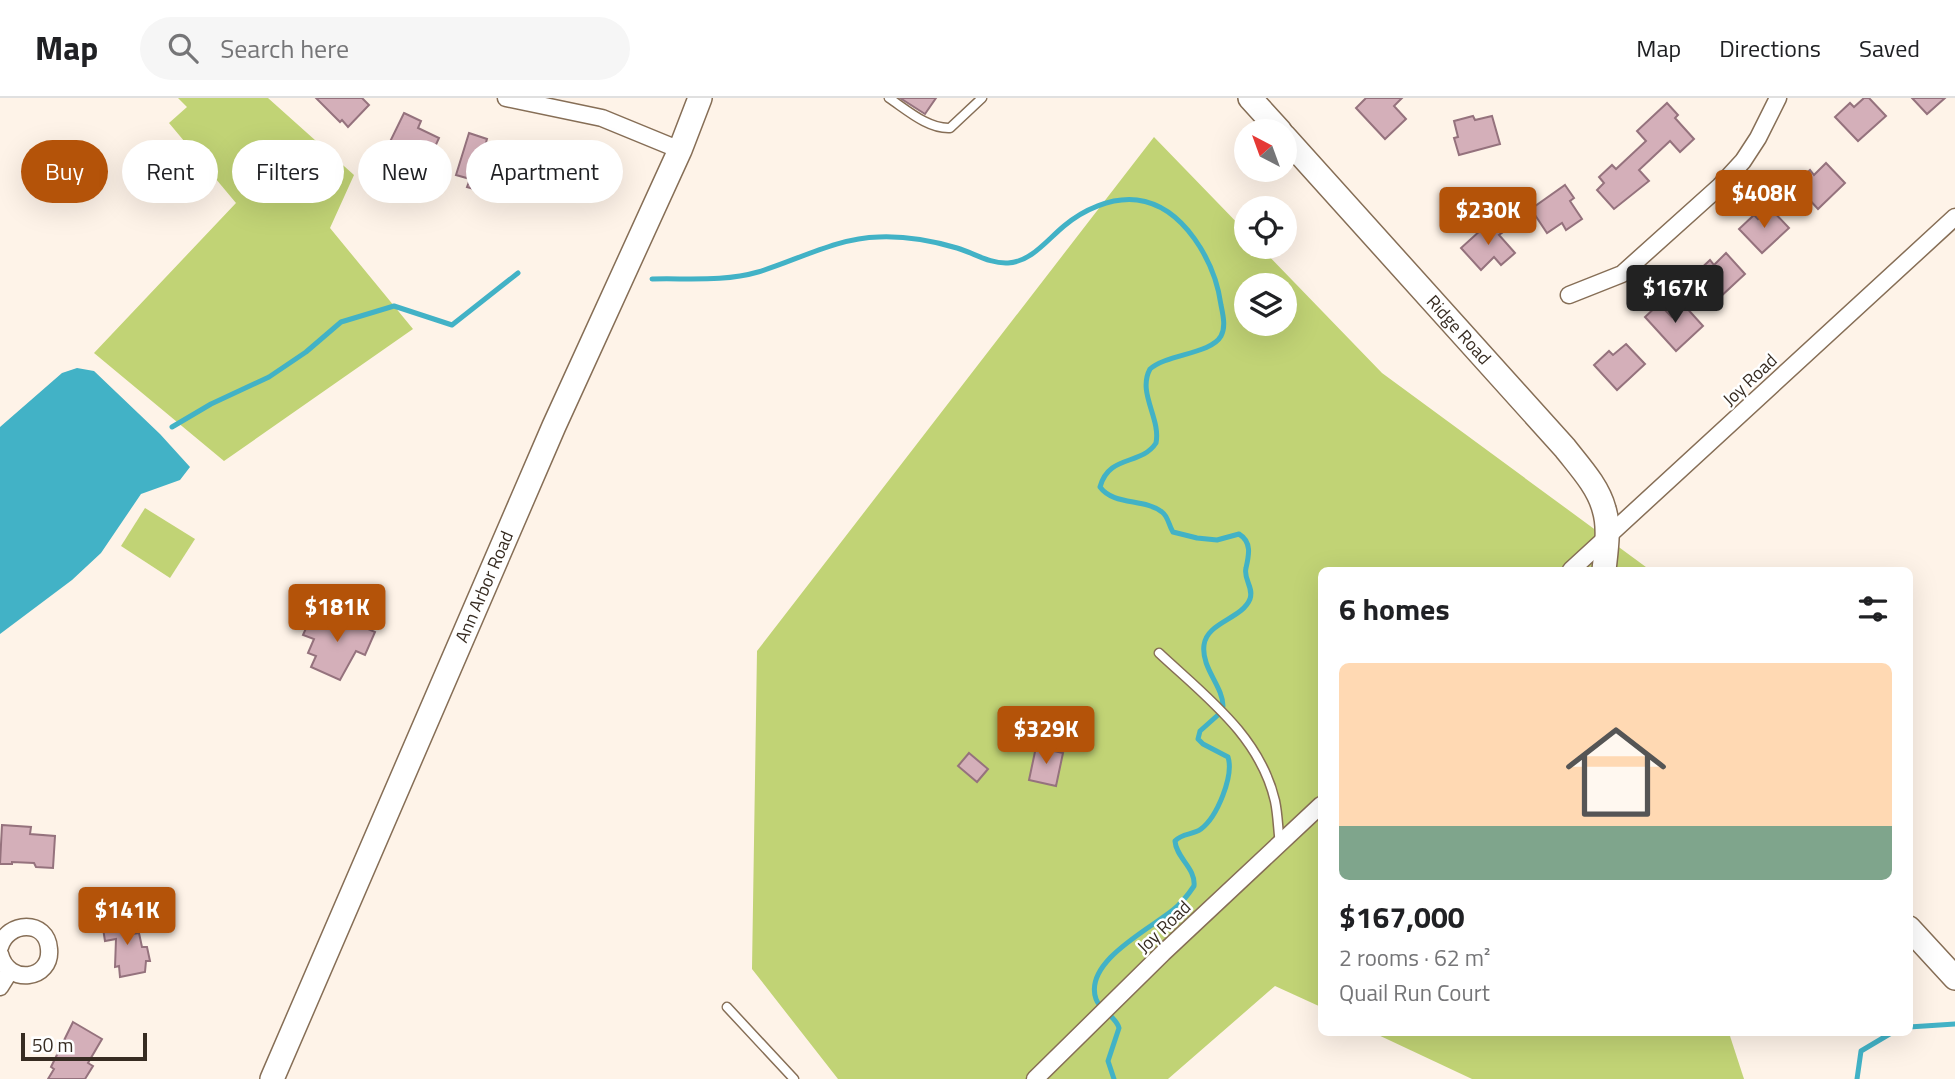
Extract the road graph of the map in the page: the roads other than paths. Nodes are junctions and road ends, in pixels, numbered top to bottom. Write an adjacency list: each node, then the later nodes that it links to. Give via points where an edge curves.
1 (506, 98): 8 (street, via 602,118)
2 (700, 98): 8 (main road, Ann Arbor Road)
3 (889, 98): 4 (lane, via 930,125 950,128)
4 (982, 98)
5 (1251, 98): 7 (main road)
6 (1778, 98): 11 (street, via 1743,161 1720,186 1622,274)
7 (1269, 119)
8 (680, 150): 26 (main road, Ann Arbor Road, via 554,426)
9 (1297, 150): 12 (main road, Ridge Road, via 1565,448 1605,509)
10 (1955, 217): 12 (street, Joy Road)
11 (1569, 295)
12 (1607, 538): 13 (street, Joy Road); 14 (main road, Ridge Road)
13 (1574, 567)
14 (1604, 567)
15 (1159, 653): 17 (lane, via 1244,735 1275,800)
16 (1318, 808): 17 (street, Joy Road)
17 (1280, 844): 25 (street, Joy Road, via 1097,1018)
18 (1913, 932): 22 (main road)
19 (0, 947): 21 (street, via 7,933 23,926 38,930 48,942 49,958 40,971 25,976)
20 (0, 954): 21 (street)
21 (10, 971): 23 (street)
22 (1955, 978)
23 (0, 987)
24 (727, 1007): 27 (lane)
25 (1046, 1076)
26 (272, 1079)
27 (794, 1079)

